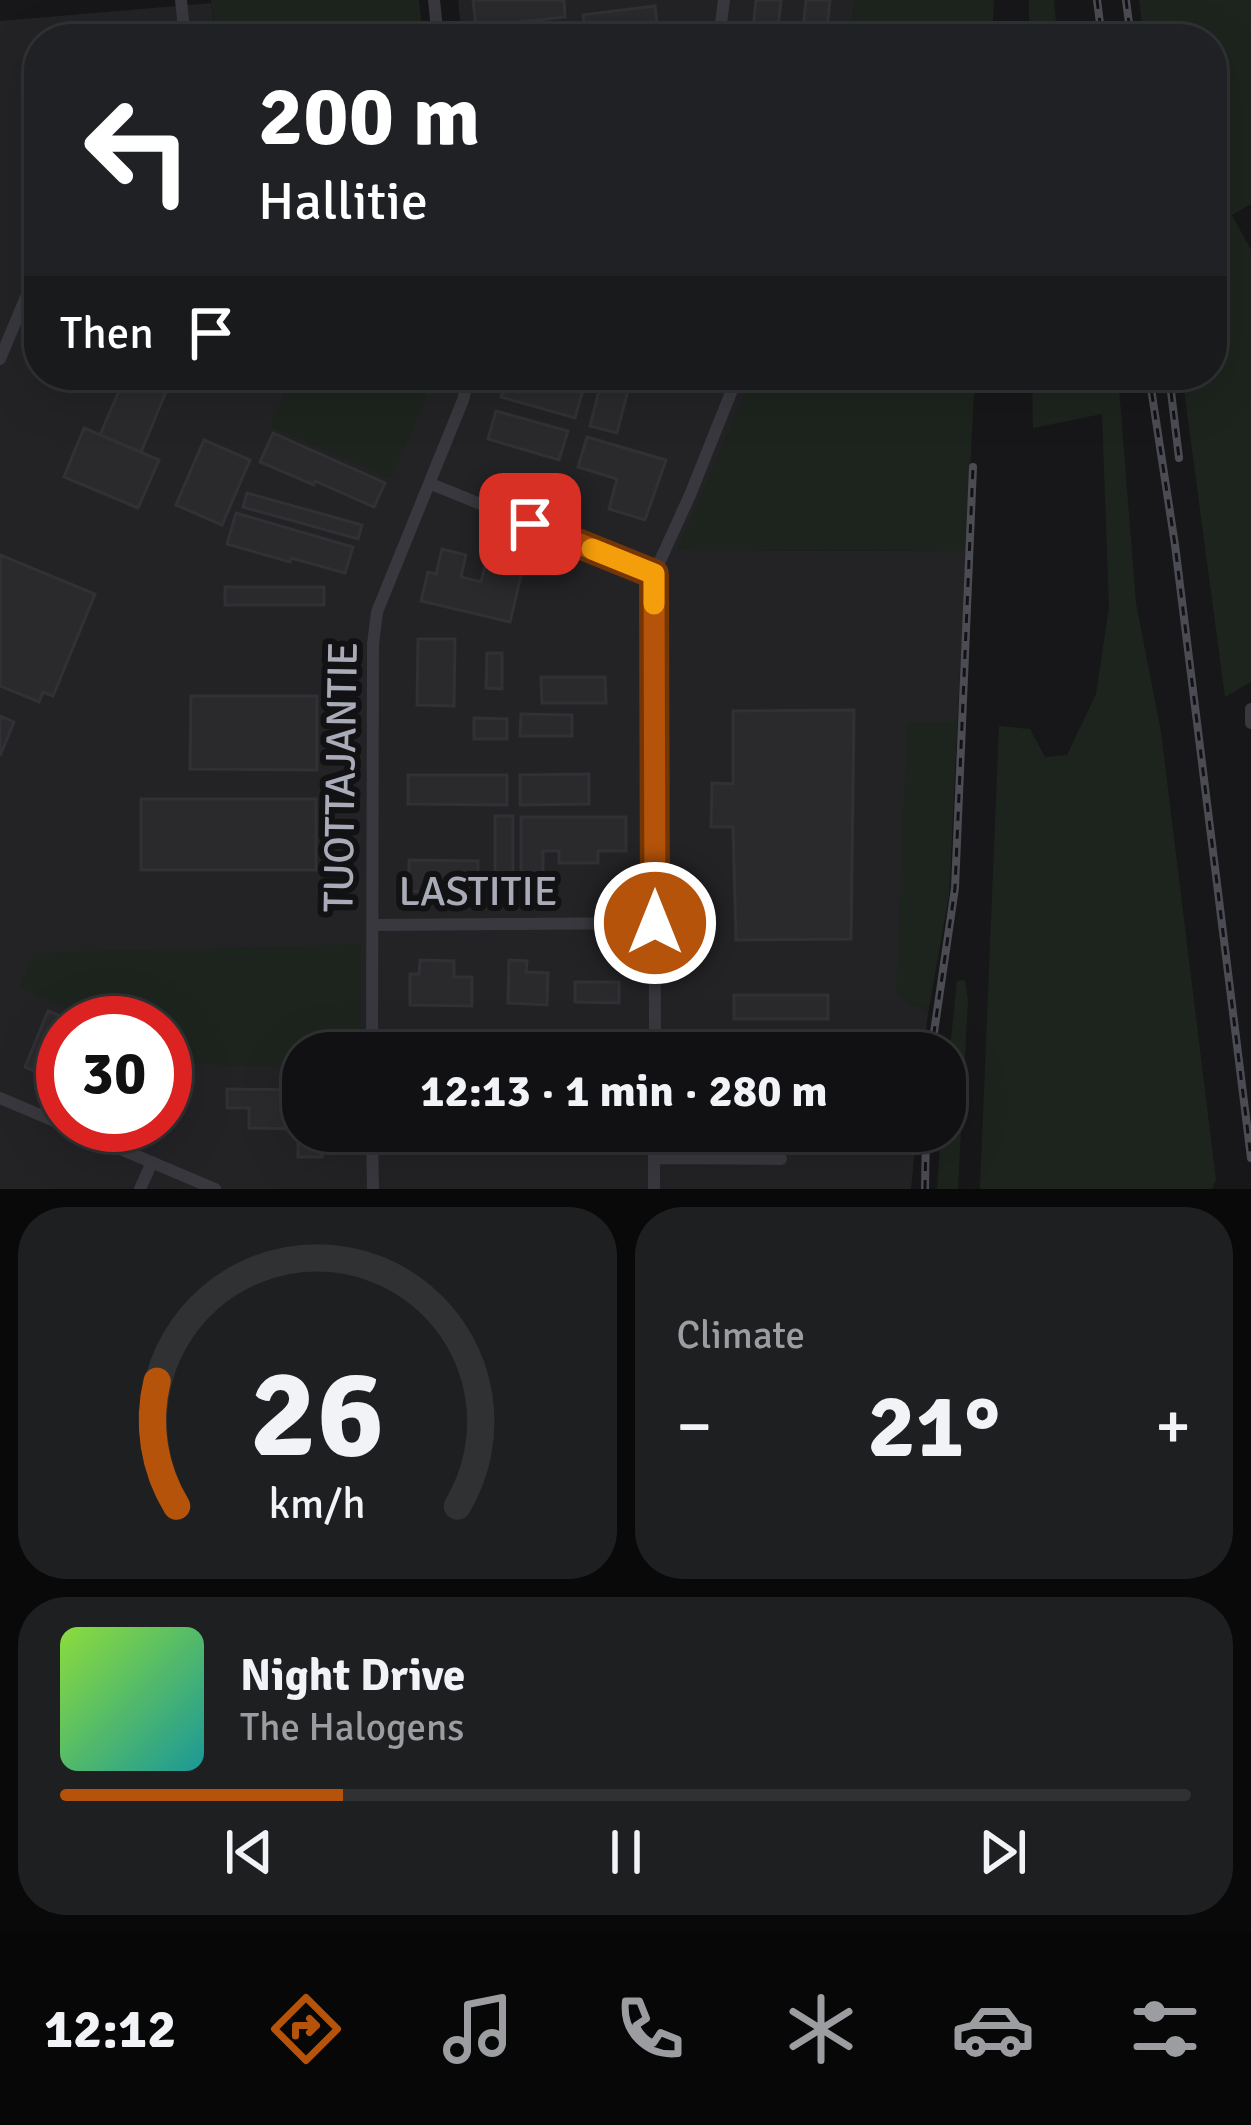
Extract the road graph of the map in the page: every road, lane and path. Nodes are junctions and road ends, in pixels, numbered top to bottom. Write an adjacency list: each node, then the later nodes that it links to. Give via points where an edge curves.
1 (24, 302): 2 (street)
2 (0, 359)
3 (465, 390): 5 (street, TUOTTAJANTIE)
4 (731, 390): 6 (street)
5 (430, 484): 6 (street); 10 (street, TUOTTAJANTIE, via 377,612)
6 (654, 574): 9 (street)
7 (1251, 709): 8 (street)
8 (1251, 722)
9 (655, 923): 10 (street, LASTITIE); 12 (street)
10 (373, 925): 11 (street, TUOTTAJANTIE)
11 (372, 1032)
12 (655, 1032)
13 (0, 1098): 18 (street)
14 (372, 1152): 21 (street)
15 (654, 1152): 16 (street)
16 (654, 1158): 17 (street); 22 (street)
17 (781, 1159)
18 (152, 1162): 19 (street); 20 (street)
19 (140, 1189)
20 (214, 1189)
21 (373, 1189)
22 (654, 1189)

